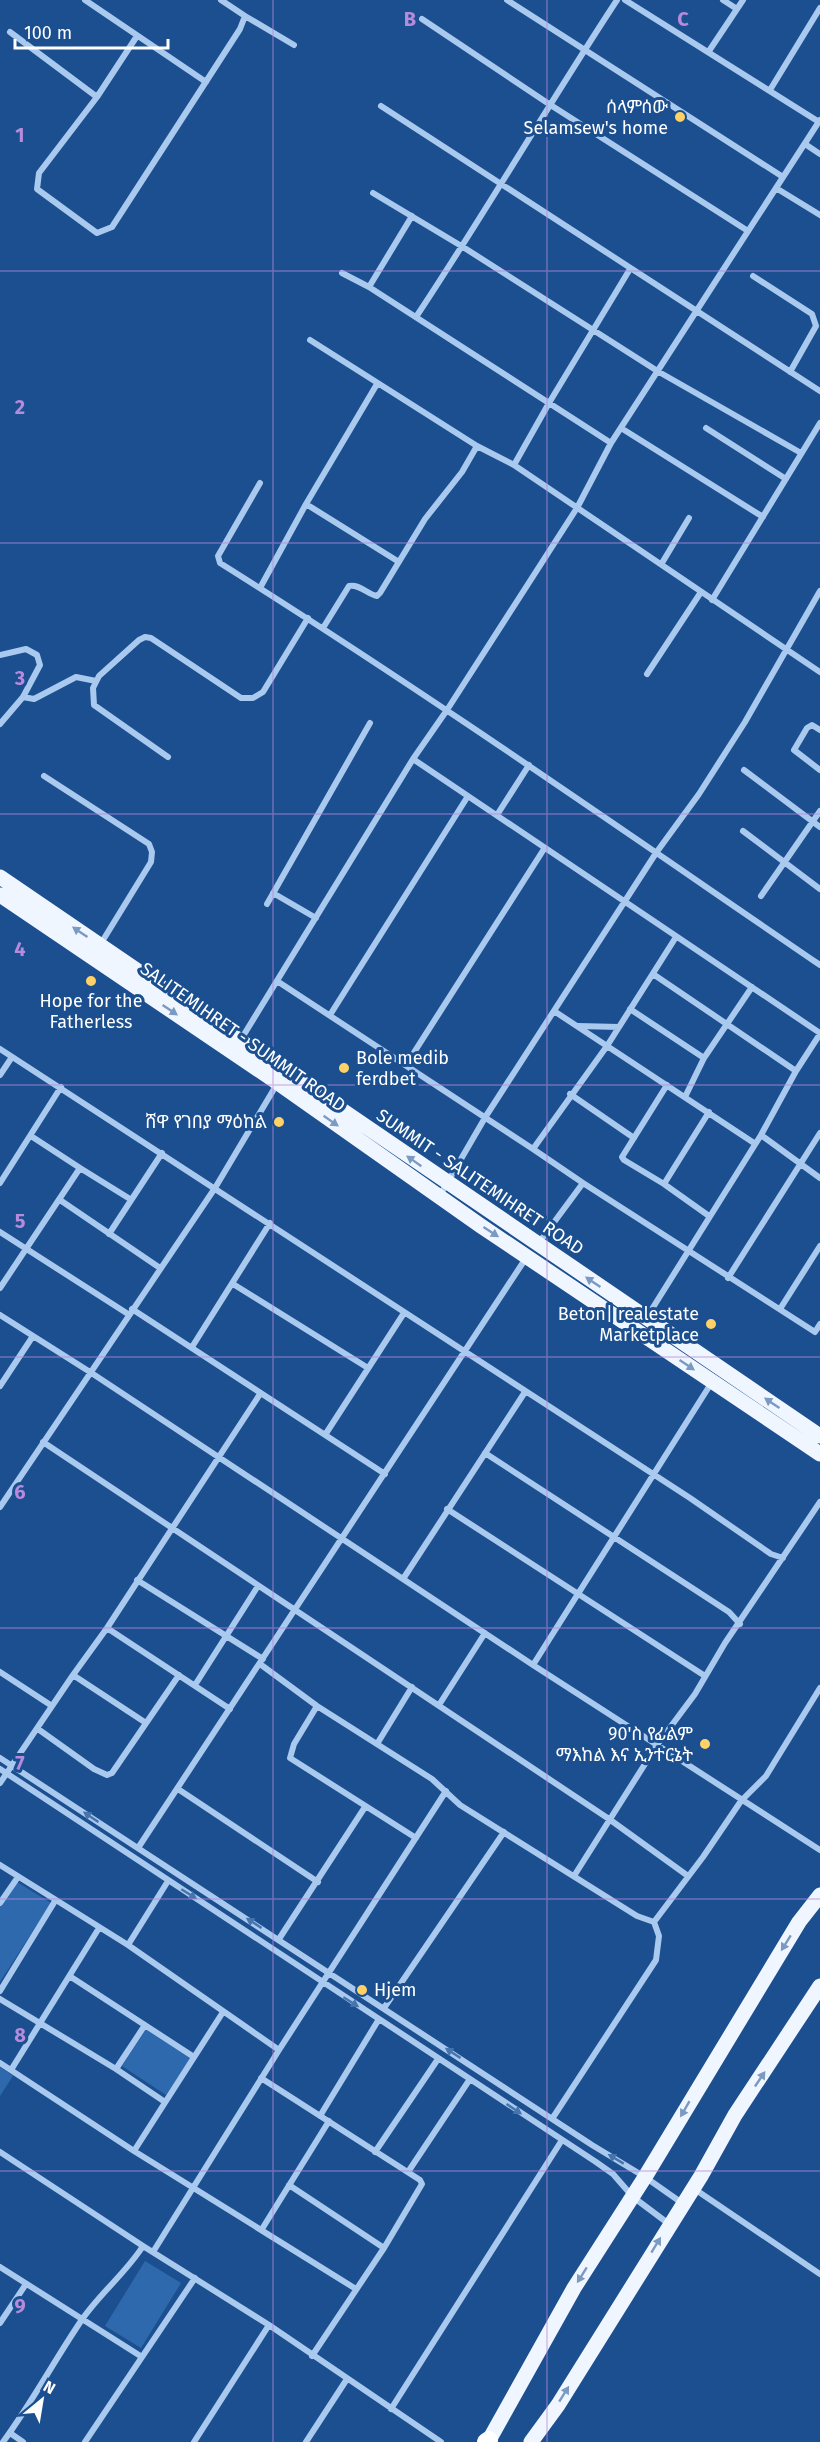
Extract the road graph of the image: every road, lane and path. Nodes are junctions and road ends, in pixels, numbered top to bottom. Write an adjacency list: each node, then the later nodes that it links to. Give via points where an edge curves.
1 (85, 0): 13 (street)
2 (221, 0): 10 (street)
3 (507, 0): 15 (street)
4 (616, 0): 15 (street)
5 (625, 0): 16 (street)
6 (723, 0): 9 (street)
7 (743, 0): 9 (street)
8 (820, 8): 18 (street)
9 (737, 9): 16 (street)
10 (245, 16): 14 (street); 17 (street)
11 (422, 19): 20 (street)
12 (10, 33): 19 (street)
13 (137, 36): 17 (street); 19 (street)
14 (294, 45)
15 (585, 48): 20 (street); 25 (street)
16 (709, 51): 18 (street)
17 (206, 82): 19 (street, via 112,227 97,233 37,189 36,183 39,173)
18 (770, 90): 22 (street)
19 (97, 97)
20 (549, 104): 26 (street); 31 (street)
21 (381, 106): 26 (street)
22 (819, 121): 23 (street)
23 (805, 144): 24 (street); 25 (street)
24 (820, 154)
25 (783, 177): 27 (street)
26 (501, 185): 32 (street); 33 (street)
27 (776, 188): 29 (street); 31 (street)
28 (373, 193): 30 (street)
29 (820, 215)
30 (412, 216): 32 (street); 36 (street)
31 (748, 231): 37 (street)
32 (463, 247): 38 (street); 39 (street)
33 (630, 269): 37 (street); 39 (street)
34 (342, 273): 36 (street)
35 (753, 276): 42 (street, via 815,319 816,326)
36 (369, 287): 38 (street)
37 (697, 312): 41 (street); 42 (street)
38 (416, 317): 45 (street)
39 (592, 330): 41 (street); 45 (street)
40 (310, 340): 43 (street)
41 (658, 372): 47 (street); 51 (street)
42 (790, 372): 44 (street)
43 (377, 384): 50 (street); 55 (street)
44 (820, 391)
45 (549, 403): 49 (street); 52 (street)
46 (820, 423): 51 (street)
47 (621, 428): 49 (street); 57 (street)
48 (706, 428): 53 (street)
49 (611, 443): 56 (street)
50 (477, 446): 52 (street); 59 (street)
51 (801, 453): 53 (street)
52 (514, 465): 56 (street)
53 (786, 479): 57 (street)
54 (260, 483): 61 (street, via 218,560)
55 (306, 504): 59 (street); 61 (street)
56 (577, 508): 60 (street); 73 (street)
57 (763, 517): 64 (street)
58 (689, 518): 60 (street)
59 (399, 562): 66 (street, via 377,596 349,586)
60 (662, 564): 63 (street)
61 (260, 588): 65 (street)
62 (820, 591): 67 (street)
63 (701, 592): 64 (street); 70 (street)
64 (712, 600): 67 (street)
65 (308, 618): 66 (street); 71 (street, via 263,692 253,698 241,698 144,637)
66 (323, 628): 73 (street)
67 (785, 649): 69 (street); 90 (street, via 734,740)
68 (0, 656): 72 (street, via 26,649 37,655 40,665)
69 (820, 672)
70 (647, 674)
71 (96, 681): 72 (street, via 76,677 34,699); 77 (street, via 94,705)
72 (23, 697): 75 (street)
73 (447, 710): 78 (street); 79 (street)
74 (370, 723): 94 (street)
75 (0, 724)
76 (820, 730): 81 (street, via 812,725 807,728 794,750)
77 (168, 757)
78 (412, 759): 83 (street); 99 (street)
79 (529, 765): 85 (street); 90 (street)
80 (744, 770): 86 (street)
81 (820, 770)
82 (44, 776): 101 (street, via 149,844 152,852 151,862)
83 (468, 796): 85 (street); 108 (street)
84 (820, 811): 86 (street)
85 (497, 815): 89 (street)
86 (813, 822): 87 (street); 91 (street)
87 (820, 827)
88 (743, 831): 91 (street)
89 (544, 849): 97 (street); 118 (street)
90 (656, 852): 97 (street); 102 (street)
91 (785, 864): 93 (street); 96 (street)
92 (0, 877): 101 (main road, SUMMIT - SALITEMIHRET ROAD, one-way to 92)
93 (820, 889)
94 (273, 893): 98 (street); 99 (street)
95 (0, 895): 121 (main road, SALITEMIHRET - SUMMIT ROAD, one-way to 121)
96 (761, 896)
97 (625, 901): 100 (street); 107 (street)
98 (267, 904)
99 (316, 918): 104 (street)
100 (676, 937): 103 (street); 105 (street)
101 (100, 945): 113 (main road, SUMMIT - SALITEMIHRET ROAD)
102 (820, 965)
103 (653, 974): 106 (street); 109 (street)
104 (277, 981): 108 (street); 113 (street)
105 (752, 987): 109 (street); 112 (street)
106 (630, 1009): 111 (street); 117 (street)
107 (554, 1011): 110 (street); 127 (street)
108 (330, 1015): 118 (street)
109 (728, 1023): 117 (street); 119 (street)
110 (578, 1026): 111 (street); 114 (street)
111 (618, 1027): 114 (street)
112 (820, 1034): 119 (street)
113 (240, 1041): 142 (main road, SUMMIT - SALITEMIHRET ROAD, one-way to 113)
114 (607, 1046): 122 (street); 124 (street)
115 (0, 1049): 116 (street)
116 (12, 1057): 120 (street); 123 (street)
117 (705, 1058): 125 (street)
118 (406, 1065): 127 (street)
119 (796, 1071): 129 (street)
120 (0, 1075)
121 (278, 1083): 141 (street); 142 (main road, SALITEMIHRET - SUMMIT ROAD, one-way to 142)
122 (667, 1085): 125 (street); 131 (street)
123 (60, 1086): 130 (street); 134 (street)
124 (570, 1094): 131 (street); 133 (street)
125 (685, 1097): 126 (street)
126 (709, 1113): 132 (street); 140 (street)
127 (486, 1116): 133 (street); 142 (street)
128 (820, 1133): 135 (street)
129 (761, 1135): 132 (street); 135 (street)
130 (31, 1136): 136 (street); 138 (street)
131 (634, 1138): 140 (street, via 622,1157 624,1161)
132 (754, 1143): 145 (street)
133 (534, 1149): 139 (street)
134 (162, 1153): 141 (street); 143 (street)
135 (801, 1164): 137 (street); 154 (street)
136 (80, 1168): 143 (street); 144 (street)
137 (820, 1178)
138 (0, 1183)
139 (583, 1183): 151 (street); 152 (street)
140 (664, 1184): 145 (street)
141 (215, 1188): 146 (street); 153 (street)
142 (443, 1190): 151 (main road, SALITEMIHRET - SUMMIT ROAD)
143 (130, 1199): 148 (street)
144 (60, 1200): 148 (street); 150 (street)
145 (709, 1216): 152 (street)
146 (270, 1223): 155 (street); 159 (street)
147 (0, 1232): 150 (street)
148 (109, 1234): 153 (street)
149 (820, 1246): 157 (street)
150 (27, 1249): 156 (street); 158 (street)
151 (533, 1250): 161 (main road, SUMMIT - SALITEMIHRET ROAD, one-way to 151); 166 (street); 169 (main road, SALITEMIHRET - SUMMIT ROAD, one-way to 169)
152 (690, 1251): 154 (street); 161 (street)
153 (160, 1268): 158 (street)
154 (728, 1278): 157 (street)
155 (233, 1284): 165 (street); 167 (street)
156 (0, 1288)
157 (780, 1309): 163 (street)
158 (130, 1311): 165 (street); 168 (street)
159 (404, 1313): 166 (street); 167 (street)
160 (0, 1315): 164 (street)
161 (647, 1317): 174 (main road, SUMMIT - SALITEMIHRET ROAD, one-way to 161)
162 (820, 1324): 163 (street)
163 (817, 1334)
164 (33, 1336): 168 (street); 170 (street)
165 (192, 1347): 172 (street)
166 (464, 1351): 171 (street); 179 (street)
167 (368, 1368): 173 (street)
168 (90, 1372): 175 (street); 178 (street)
169 (713, 1382): 177 (main road, SALITEMIHRET - SUMMIT ROAD); 180 (street)
170 (0, 1386)
171 (525, 1392): 176 (street); 180 (street)
172 (260, 1394): 173 (street); 178 (street)
173 (325, 1435): 179 (street)
174 (820, 1437)
175 (43, 1442): 182 (street); 184 (street)
176 (485, 1453): 183 (street); 185 (street)
177 (820, 1454)
178 (218, 1458): 184 (street); 186 (street)
179 (385, 1474): 186 (street)
180 (653, 1474): 185 (street); 187 (street, via 771,1554)
181 (820, 1502): 187 (street)
182 (0, 1508)
183 (447, 1509): 188 (street); 191 (street)
184 (171, 1529): 189 (street); 190 (street)
185 (614, 1538): 191 (street); 193 (street, via 729,1612)
186 (342, 1539): 188 (street); 192 (street)
187 (783, 1558): 193 (street)
188 (403, 1579): 195 (street)
189 (137, 1580): 194 (street); 196 (street)
190 (258, 1586): 192 (street); 196 (street)
191 (579, 1594): 198 (street); 202 (street)
192 (294, 1610): 197 (street); 204 (street)
193 (740, 1624): 202 (street)
194 (107, 1628): 200 (street); 201 (street)
195 (485, 1634): 198 (street); 206 (street)
196 (226, 1636): 197 (street); 203 (street)
197 (262, 1662): 208 (street); 209 (street)
198 (533, 1665): 213 (street)
199 (0, 1672): 207 (street)
200 (73, 1675): 207 (street); 210 (street)
201 (179, 1675): 203 (street); 210 (street)
202 (705, 1676): 213 (street)
203 (195, 1685): 209 (street)
204 (412, 1687): 206 (street); 212 (street)
205 (820, 1688): 221 (street, via 766,1776)
206 (439, 1705): 223 (street)
207 (52, 1706): 211 (street)
208 (317, 1706): 212 (street); 222 (street, via 290,1758)
209 (230, 1709): 219 (street)
210 (146, 1723): 211 (street, via 107,1775)
211 (38, 1729): 215 (street)
212 (376, 1744): 220 (street)
213 (657, 1745): 221 (street); 223 (street)
214 (0, 1758): 215 (street)
215 (12, 1765): 217 (street); 226 (street, one-way to 215)
216 (0, 1769): 217 (street)
217 (7, 1773): 218 (street); 232 (street)
218 (0, 1783)
219 (178, 1789): 226 (street); 233 (street)
220 (446, 1791): 224 (street, via 452,1800); 225 (street)
221 (741, 1801): 227 (street); 230 (street)
222 (365, 1807): 225 (street); 233 (street)
223 (609, 1819): 229 (street); 230 (street)
224 (504, 1832): 229 (street); 247 (street)
225 (416, 1838): 241 (street)
226 (138, 1848): 239 (street, one-way to 226)
227 (820, 1850)
228 (0, 1865): 231 (street)
229 (574, 1876): 237 (street, via 637,1916)
230 (688, 1876): 237 (street)
231 (18, 1877): 235 (street); 236 (street)
232 (168, 1881): 240 (street); 243 (street, one-way to 243)
233 (318, 1882): 239 (street)
234 (820, 1895): 269 (main road, one-way to 269, via 799,1922)
235 (55, 1901): 238 (street); 245 (street)
236 (0, 1903)
237 (654, 1922): 262 (street, via 659,1945 656,1960)
238 (99, 1928): 240 (street); 242 (street)
239 (279, 1939): 241 (street)
240 (128, 1945): 248 (street)
241 (329, 1973): 243 (street); 247 (street)
242 (71, 1977): 250 (street); 251 (street)
243 (322, 1983): 249 (street, one-way to 249); 252 (street)
244 (820, 1986): 272 (main road, one-way to 244, via 735,2115)
245 (0, 1991)
246 (0, 1999): 250 (street)
247 (384, 2008): 262 (street, one-way to 247)
248 (224, 2012): 252 (street); 253 (street)
249 (380, 2019): 254 (street); 261 (street)
250 (41, 2024): 256 (street); 257 (street)
251 (145, 2025): 253 (street); 256 (street)
252 (279, 2050): 258 (street)
253 (194, 2057): 260 (street)
254 (438, 2059): 259 (street); 267 (street)
255 (0, 2062): 257 (street)
256 (116, 2069): 260 (street)
257 (11, 2070): 265 (street)
258 (261, 2078): 261 (street); 271 (street)
259 (470, 2079): 264 (street, one-way to 264); 268 (street)
260 (165, 2102): 265 (street)
261 (320, 2116): 263 (street)
262 (552, 2119): 269 (street, one-way to 262)
263 (329, 2121): 267 (street); 270 (street)
264 (562, 2140): 273 (street, via 612,2174); 291 (street)
265 (134, 2151): 271 (street)
266 (0, 2152): 277 (street)
267 (375, 2152): 268 (street)
268 (408, 2172): 278 (street, via 422,2184)
269 (645, 2177): 273 (main road); 274 (street)
270 (289, 2185): 276 (street); 278 (street)
271 (193, 2186): 276 (street); 279 (street)
272 (693, 2188): 274 (main road); 281 (street)
273 (633, 2197): 275 (street); 293 (main road, one-way to 293, via 569,2296)
274 (682, 2204): 275 (main road)
275 (669, 2224): 300 (main road, one-way to 275)
276 (262, 2229): 284 (street)
277 (143, 2246): 279 (street); 285 (street)
278 (384, 2248): 284 (street)
279 (153, 2252): 282 (street)
280 (0, 2267): 283 (street)
281 (820, 2274)
282 (195, 2277): 287 (street); 289 (street)
283 (26, 2284): 285 (street); 286 (street)
284 (357, 2289): 288 (street)
285 (81, 2320): 289 (street); 292 (street)
286 (0, 2323)
287 (269, 2325): 288 (street); 297 (street)
288 (312, 2356): 290 (street)
289 (142, 2357): 296 (street)
290 (347, 2379): 291 (street); 298 (street)
291 (391, 2409): 299 (street)
292 (10, 2433): 294 (street); 295 (street)
293 (488, 2441)
294 (3, 2442)
295 (23, 2442)
296 (85, 2442)
297 (194, 2442)
298 (306, 2442)
299 (441, 2442)
300 (531, 2442)

